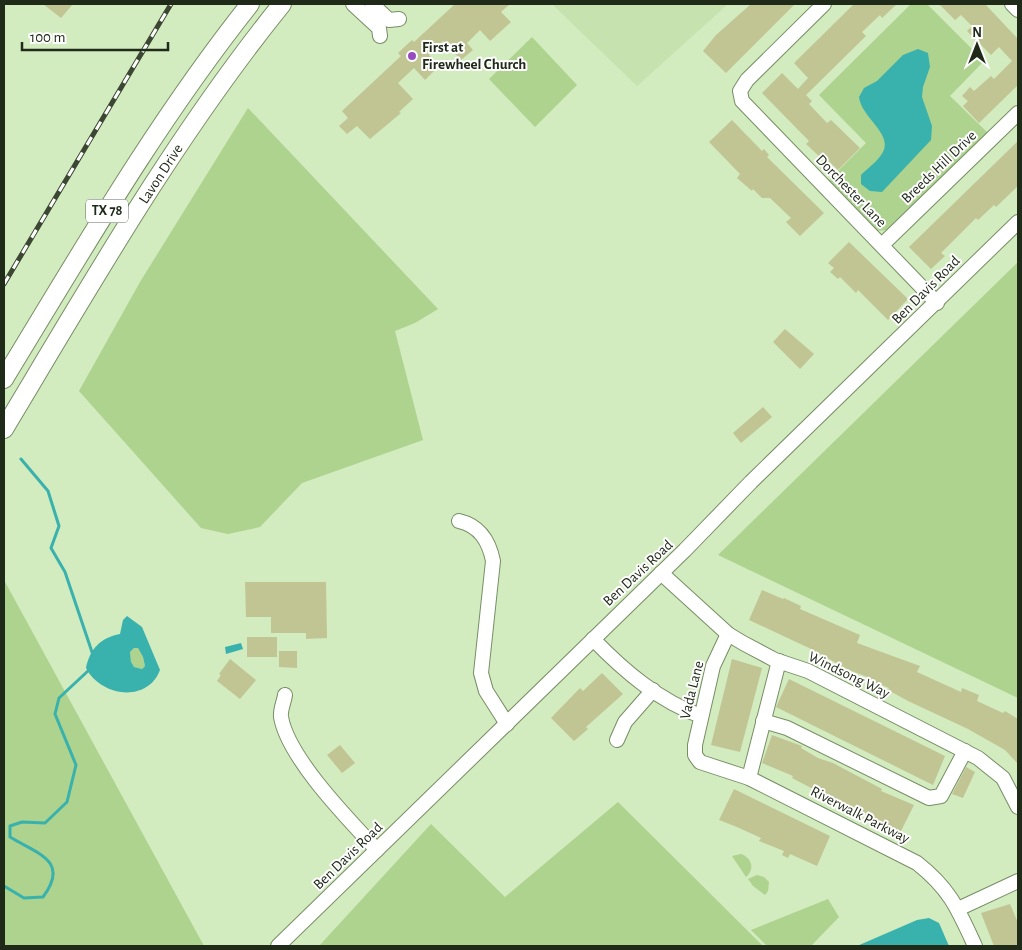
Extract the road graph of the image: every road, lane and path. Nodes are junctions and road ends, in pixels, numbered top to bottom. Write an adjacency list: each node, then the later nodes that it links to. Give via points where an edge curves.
1 (250, 4): 14 (main road, Lavon Drive / TX 78, via 205,61 146,147)
2 (282, 4): 15 (main road, Lavon Drive / TX 78, via 166,165)
3 (353, 4): 9 (street, via 380,28)
4 (372, 4): 8 (street, via 389,20)
5 (824, 4): 12 (street, Dorchester Lane, via 747,80 740,91 742,101)
6 (1012, 4): 7 (street)
7 (1018, 10)
8 (399, 19)
9 (380, 36)
10 (1018, 113): 12 (street, Breeds Hill Drive)
11 (1018, 222): 13 (street, Ben Davis Road)
12 (882, 245): 13 (street, Dorchester Lane)
13 (938, 303): 17 (street, Ben Davis Road)
14 (4, 379)
15 (4, 429)
16 (459, 521): 25 (street, via 470,524 481,533 490,548 493,561 481,673 493,705)
17 (661, 573): 18 (street, Windsong Way); 19 (street, Ben Davis Road)
18 (728, 634): 20 (street, Windsong Way); 23 (street, Vada Lane, via 713,666)
19 (592, 639): 21 (street, via 621,668); 25 (street, Ben Davis Road)
20 (779, 661): 24 (street); 27 (street, Windsong Way, via 808,672)
21 (653, 690): 23 (street, via 681,709); 26 (street, via 625,722)
22 (285, 695): 31 (street, via 280,715 297,753 315,779)
23 (701, 716): 28 (street, Vada Lane)
24 (763, 721): 27 (street, via 787,728 929,798 941,796); 29 (street)
25 (507, 724): 31 (street, Ben Davis Road)
26 (617, 740)
27 (965, 751): 30 (street, Windsong Way, via 1003,778)
28 (695, 756): 29 (street, Riverwalk Parkway, via 705,766)
29 (749, 778): 33 (street, Riverwalk Parkway, via 917,863 934,877)
30 (1018, 807)
31 (377, 850): 34 (street, Ben Davis Road)
32 (1017, 886): 33 (street)
33 (958, 909): 35 (street, Riverwalk Parkway)
34 (278, 946)
35 (975, 946)

